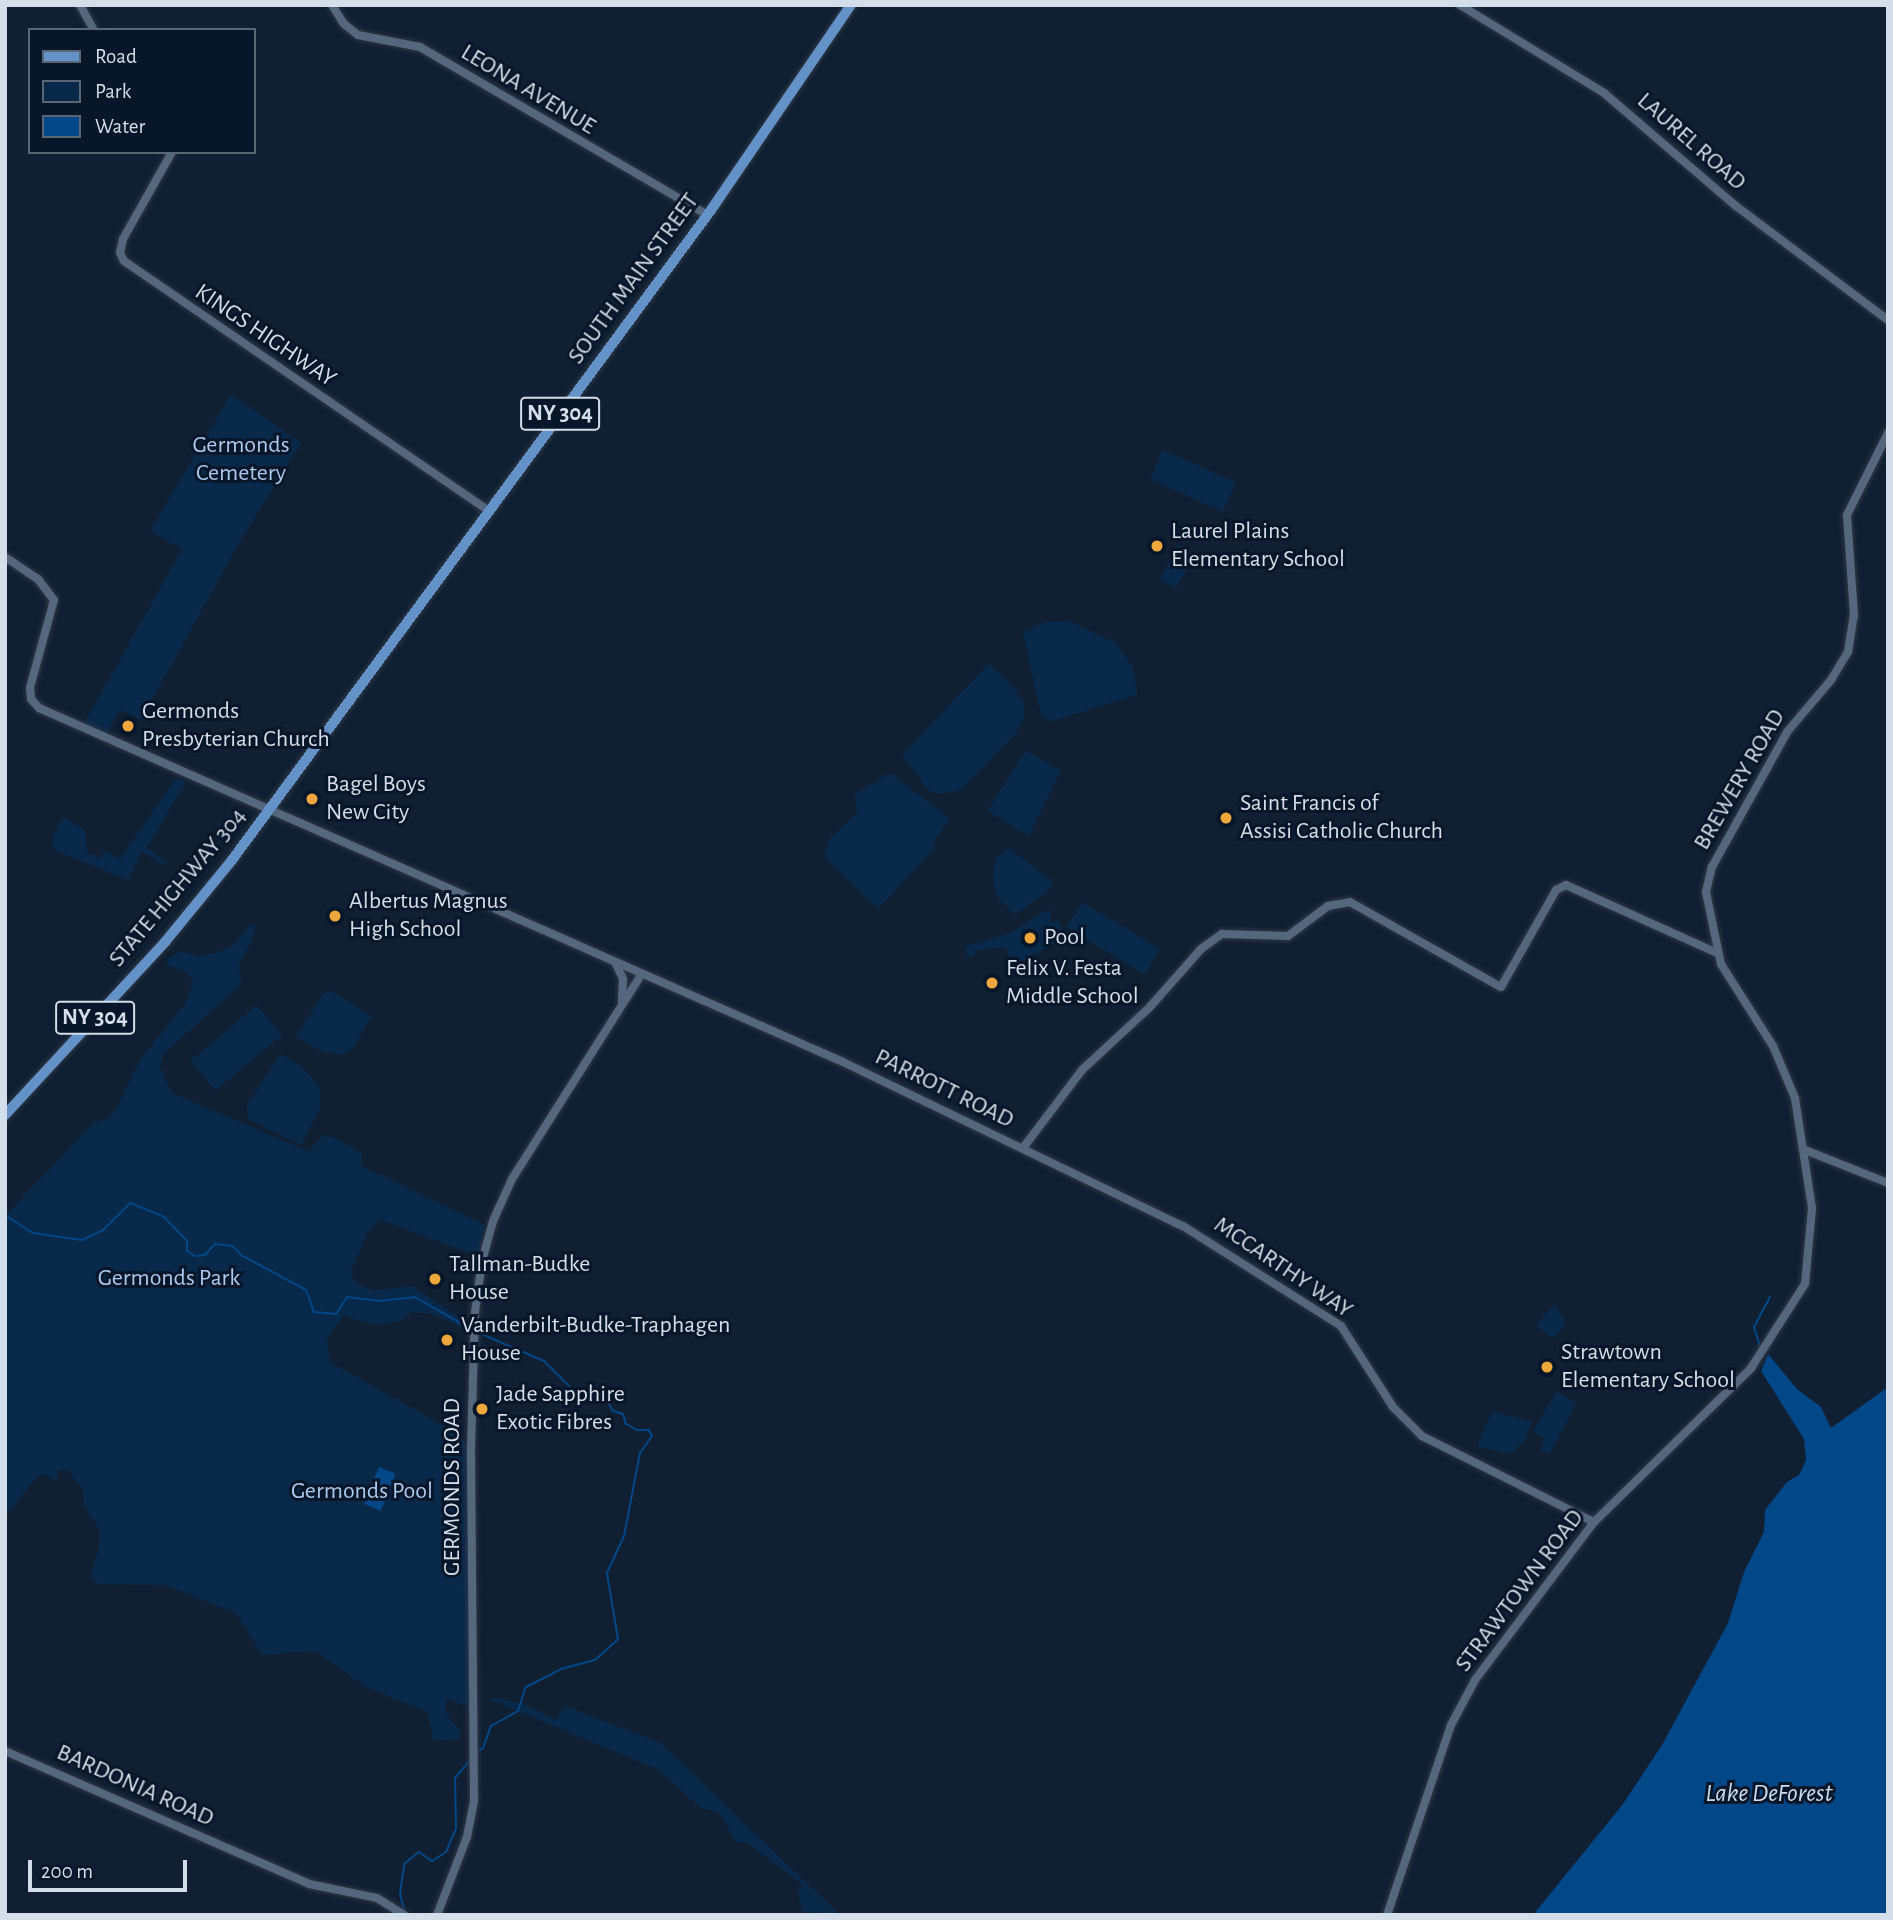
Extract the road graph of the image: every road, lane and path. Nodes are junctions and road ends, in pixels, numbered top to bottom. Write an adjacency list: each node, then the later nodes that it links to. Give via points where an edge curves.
1 (80, 5): 5 (street)
2 (332, 5): 7 (street, LEONA AVENUE, via 358,35 421,47)
3 (851, 5): 7 (main road, SOUTH MAIN STREET / NY 304)
4 (1460, 5): 8 (street, LAUREL ROAD, via 1602,92 1736,206)
5 (93, 28)
6 (171, 154): 10 (street, KINGS HIGHWAY, via 123,239 120,251 124,261)
7 (707, 215): 10 (main road, SOUTH MAIN STREET / NY 304)
8 (1888, 320)
9 (1888, 433): 13 (street, BREWERY ROAD, via 1847,515 1854,615 1848,652 1831,680 1793,722 1707,879 1707,910)
10 (489, 511): 12 (main road, SOUTH MAIN STREET / NY 304)
11 (5, 557): 12 (street, via 41,582 54,600 30,688 36,706)
12 (269, 811): 14 (street); 17 (main road, STATE HIGHWAY 304 / NY 304, via 177,928)
13 (1717, 953): 18 (street, PARROTT ROAD, via 1564,884 1555,891 1501,986 1350,902 1328,906 1288,936 1219,935 1075,1078); 19 (street, BREWERY ROAD, via 1782,1061)
14 (614, 962): 15 (street); 16 (street, via 623,979)
15 (641, 975): 16 (street, GERMONDS ROAD); 18 (street, PARROTT ROAD, via 930,1101)
16 (621, 1007): 24 (street, GERMONDS ROAD, via 512,1179 495,1214 480,1269 471,1447 474,1800 467,1837)
17 (5, 1115)
18 (1023, 1148): 21 (street, MCCARTHY WAY, via 1192,1231 1256,1277 1329,1316 1357,1347 1392,1407 1422,1436)
19 (1805, 1150): 20 (street); 21 (street, STRAWTOWN ROAD, via 1812,1232 1807,1278 1796,1304 1746,1374)
20 (1888, 1183)
21 (1594, 1522): 25 (street, STRAWTOWN ROAD, via 1460,1706)
22 (5, 1751): 23 (street, BARDONIA ROAD, via 309,1884 381,1900)
23 (404, 1915)
24 (437, 1915)
25 (1387, 1915)

